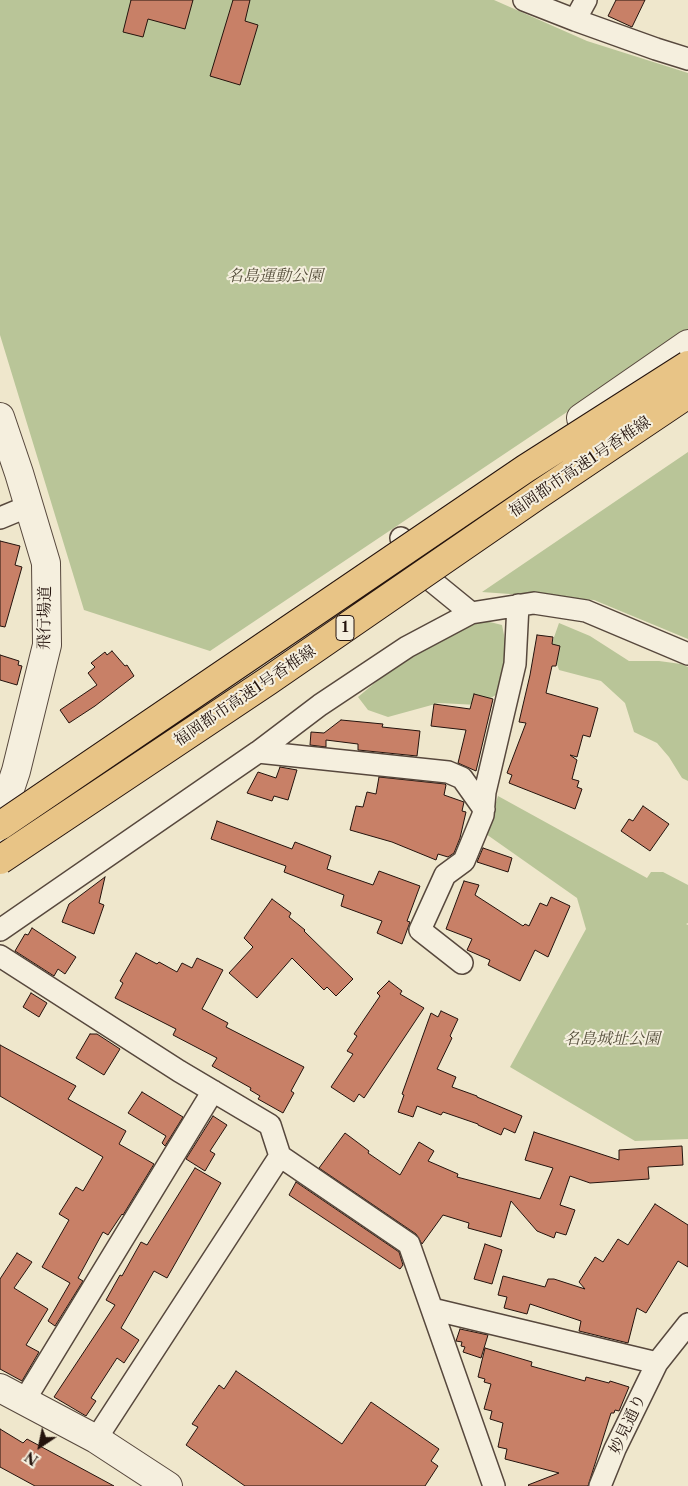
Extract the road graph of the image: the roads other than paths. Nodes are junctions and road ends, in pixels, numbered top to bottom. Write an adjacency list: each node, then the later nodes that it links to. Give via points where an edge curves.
1 (524, 0): 3 (street)
2 (586, 0): 3 (street)
3 (574, 20): 4 (street)
4 (688, 58)
5 (688, 344): 12 (street)
6 (688, 365): 20 (highway, 福岡都市高速1号香椎線 / 1, bridge, via 525,469)
7 (688, 394): 21 (highway, 福岡都市高速1号香椎線 / 1, bridge)
8 (688, 399): 13 (street)
9 (0, 418): 10 (street, 飛行場道)
10 (29, 506): 11 (street); 19 (street, 飛行場道, via 46,563 47,645 16,771)
11 (0, 518)
12 (401, 538): 13 (street); 19 (street)
13 (433, 582): 15 (street); 22 (street)
14 (518, 605): 15 (street); 16 (street, via 534,603 586,611); 18 (street, via 515,664 485,792)
15 (471, 613): 17 (street, via 406,647)
16 (688, 654)
17 (258, 752): 18 (street, via 448,772 462,778); 23 (street)
18 (484, 809): 25 (street, via 464,862 445,875 420,930)
19 (0, 819)
20 (0, 826)
21 (0, 860)
22 (0, 875)
23 (0, 930)
24 (0, 956): 26 (street)
25 (462, 963)
26 (213, 1091): 27 (street, via 270,1125); 32 (street)
27 (280, 1156): 28 (street, via 409,1244); 33 (street)
28 (432, 1309): 30 (street); 35 (street)
29 (688, 1324): 30 (street, 妙見通り)
30 (657, 1363): 36 (street, 妙見通り)
31 (0, 1388): 32 (street)
32 (24, 1401): 33 (street)
33 (96, 1439): 34 (street)
34 (168, 1486)
35 (494, 1486)
36 (600, 1486)

